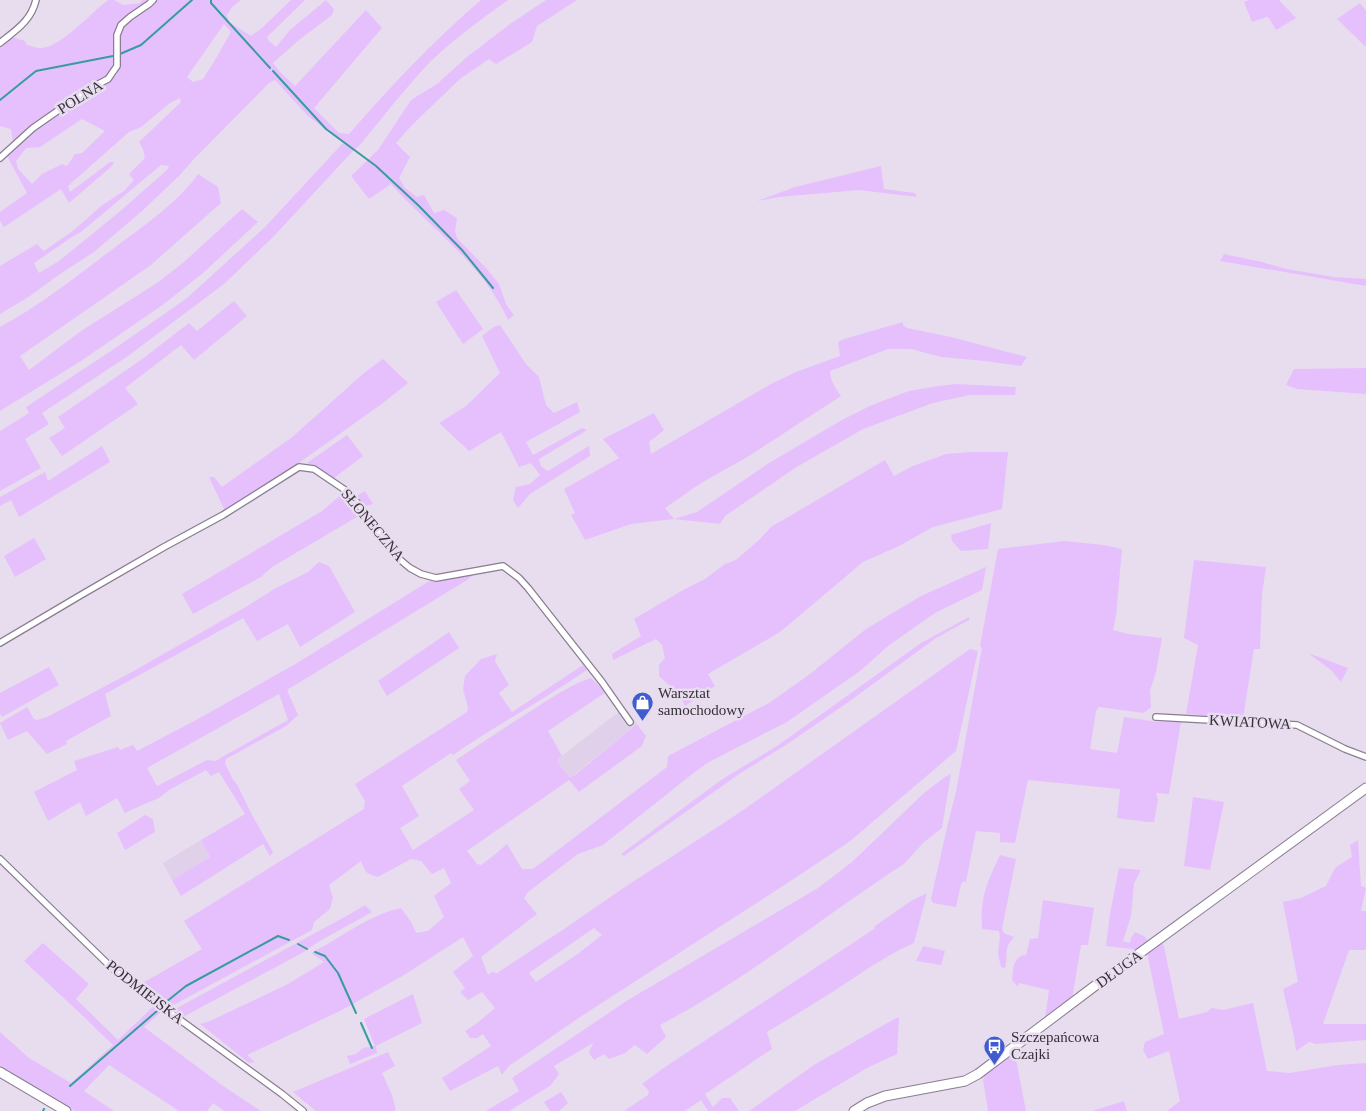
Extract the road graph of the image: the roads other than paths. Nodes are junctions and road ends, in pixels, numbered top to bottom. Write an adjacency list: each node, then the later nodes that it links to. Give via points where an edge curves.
1 (36, 0): 3 (street, via 25,23)
2 (153, 0): 4 (street, POLNA, via 121,24 117,35 117,66 108,79 88,89 33,128)
3 (0, 43)
4 (0, 158)
5 (0, 643): 7 (street, SŁONECZNA, via 223,515 299,467 314,469 348,492 398,558 415,571 436,578 503,566 528,588)
6 (1156, 717): 8 (street, KWIATOWA, via 1297,725)
7 (630, 722)
8 (1366, 757)
9 (1366, 788): 14 (street, DŁUGA, via 978,1074 965,1081 885,1096)
10 (0, 859): 13 (street, PODMIEJSKA, via 113,969)
11 (0, 1072): 12 (street)
12 (66, 1111)
13 (303, 1111)
14 (854, 1111)

